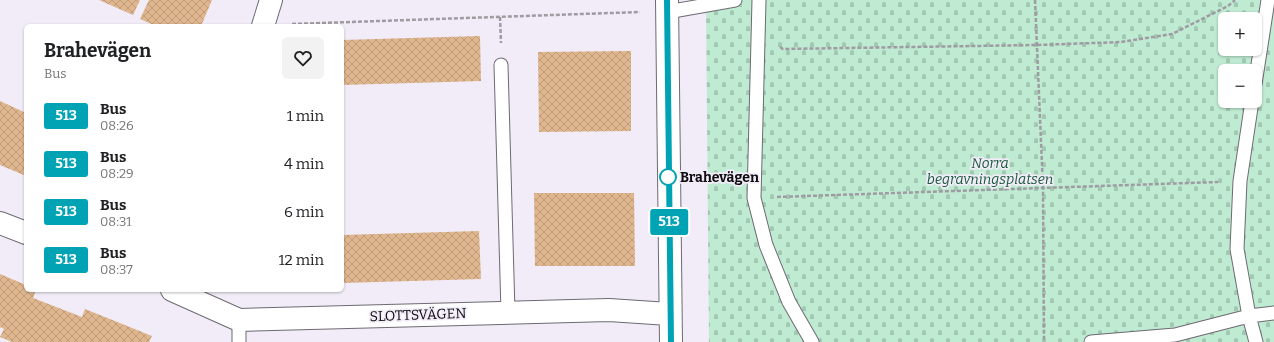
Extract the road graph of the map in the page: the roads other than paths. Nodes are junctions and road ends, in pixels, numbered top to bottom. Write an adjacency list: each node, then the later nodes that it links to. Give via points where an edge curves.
1 (271, 0): 6 (street)
2 (735, 0): 5 (lane)
3 (759, 0): 20 (lane, via 754,198 766,245 789,302)
4 (1268, 0): 7 (lane)
5 (667, 6): 15 (street)
6 (263, 24)
7 (1258, 64)
8 (501, 65): 13 (lane)
9 (1251, 108): 16 (lane, via 1240,181 1237,249)
10 (0, 223): 11 (street)
11 (24, 232)
12 (179, 292): 17 (street, SLOTTSVÄGEN)
13 (508, 312): 15 (street, SLOTTSVÄGEN, via 609,310); 17 (street, SLOTTSVÄGEN)
14 (1274, 313): 16 (lane)
15 (669, 314): 19 (street)
16 (1249, 316): 21 (lane, via 1175,335); 22 (lane)
17 (239, 320): 18 (lane)
18 (239, 342)
19 (670, 342)
20 (812, 342)
21 (1091, 342)
22 (1256, 342)

